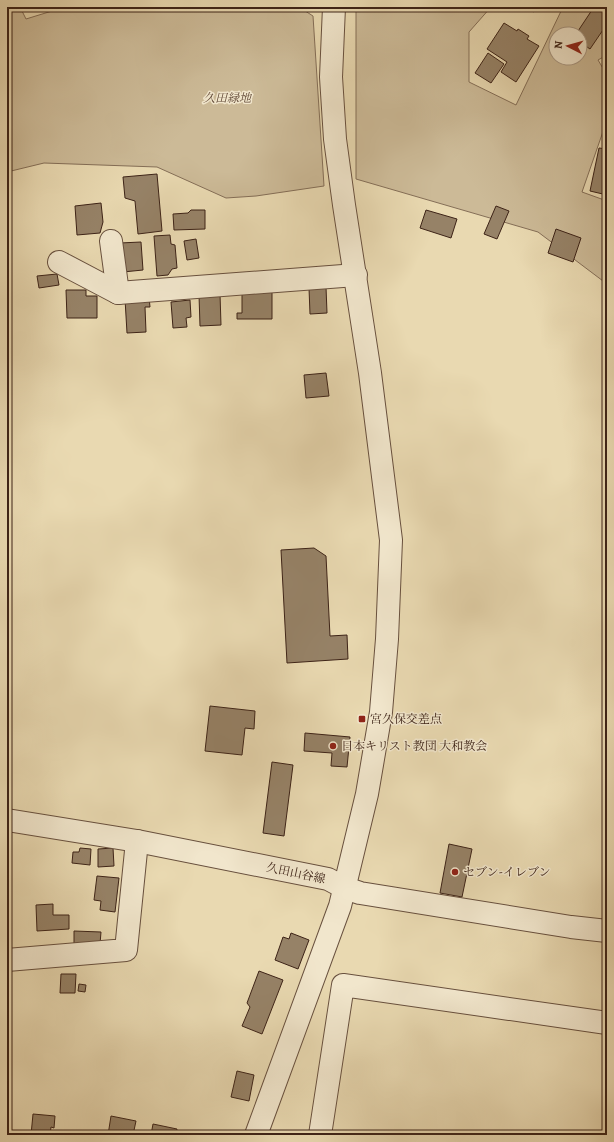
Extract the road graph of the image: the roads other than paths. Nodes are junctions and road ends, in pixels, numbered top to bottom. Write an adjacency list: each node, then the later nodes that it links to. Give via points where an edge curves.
1 (334, 7): 4 (street, via 331,76 335,139)
2 (111, 241): 5 (street)
3 (59, 262): 5 (street)
4 (356, 274): 5 (street); 8 (street, via 390,540 387,639 381,712 367,794)
5 (118, 293)
6 (7, 820): 7 (street, 久田山谷線)
7 (137, 841): 8 (street, 久田山谷線, via 328,878); 10 (street, via 126,950)
8 (345, 888): 9 (street, 久田山谷線, via 360,893); 12 (street, via 326,947)
9 (607, 931)
10 (7, 960)
11 (607, 1023): 13 (street, via 343,986)
12 (256, 1135)
13 (320, 1135)

